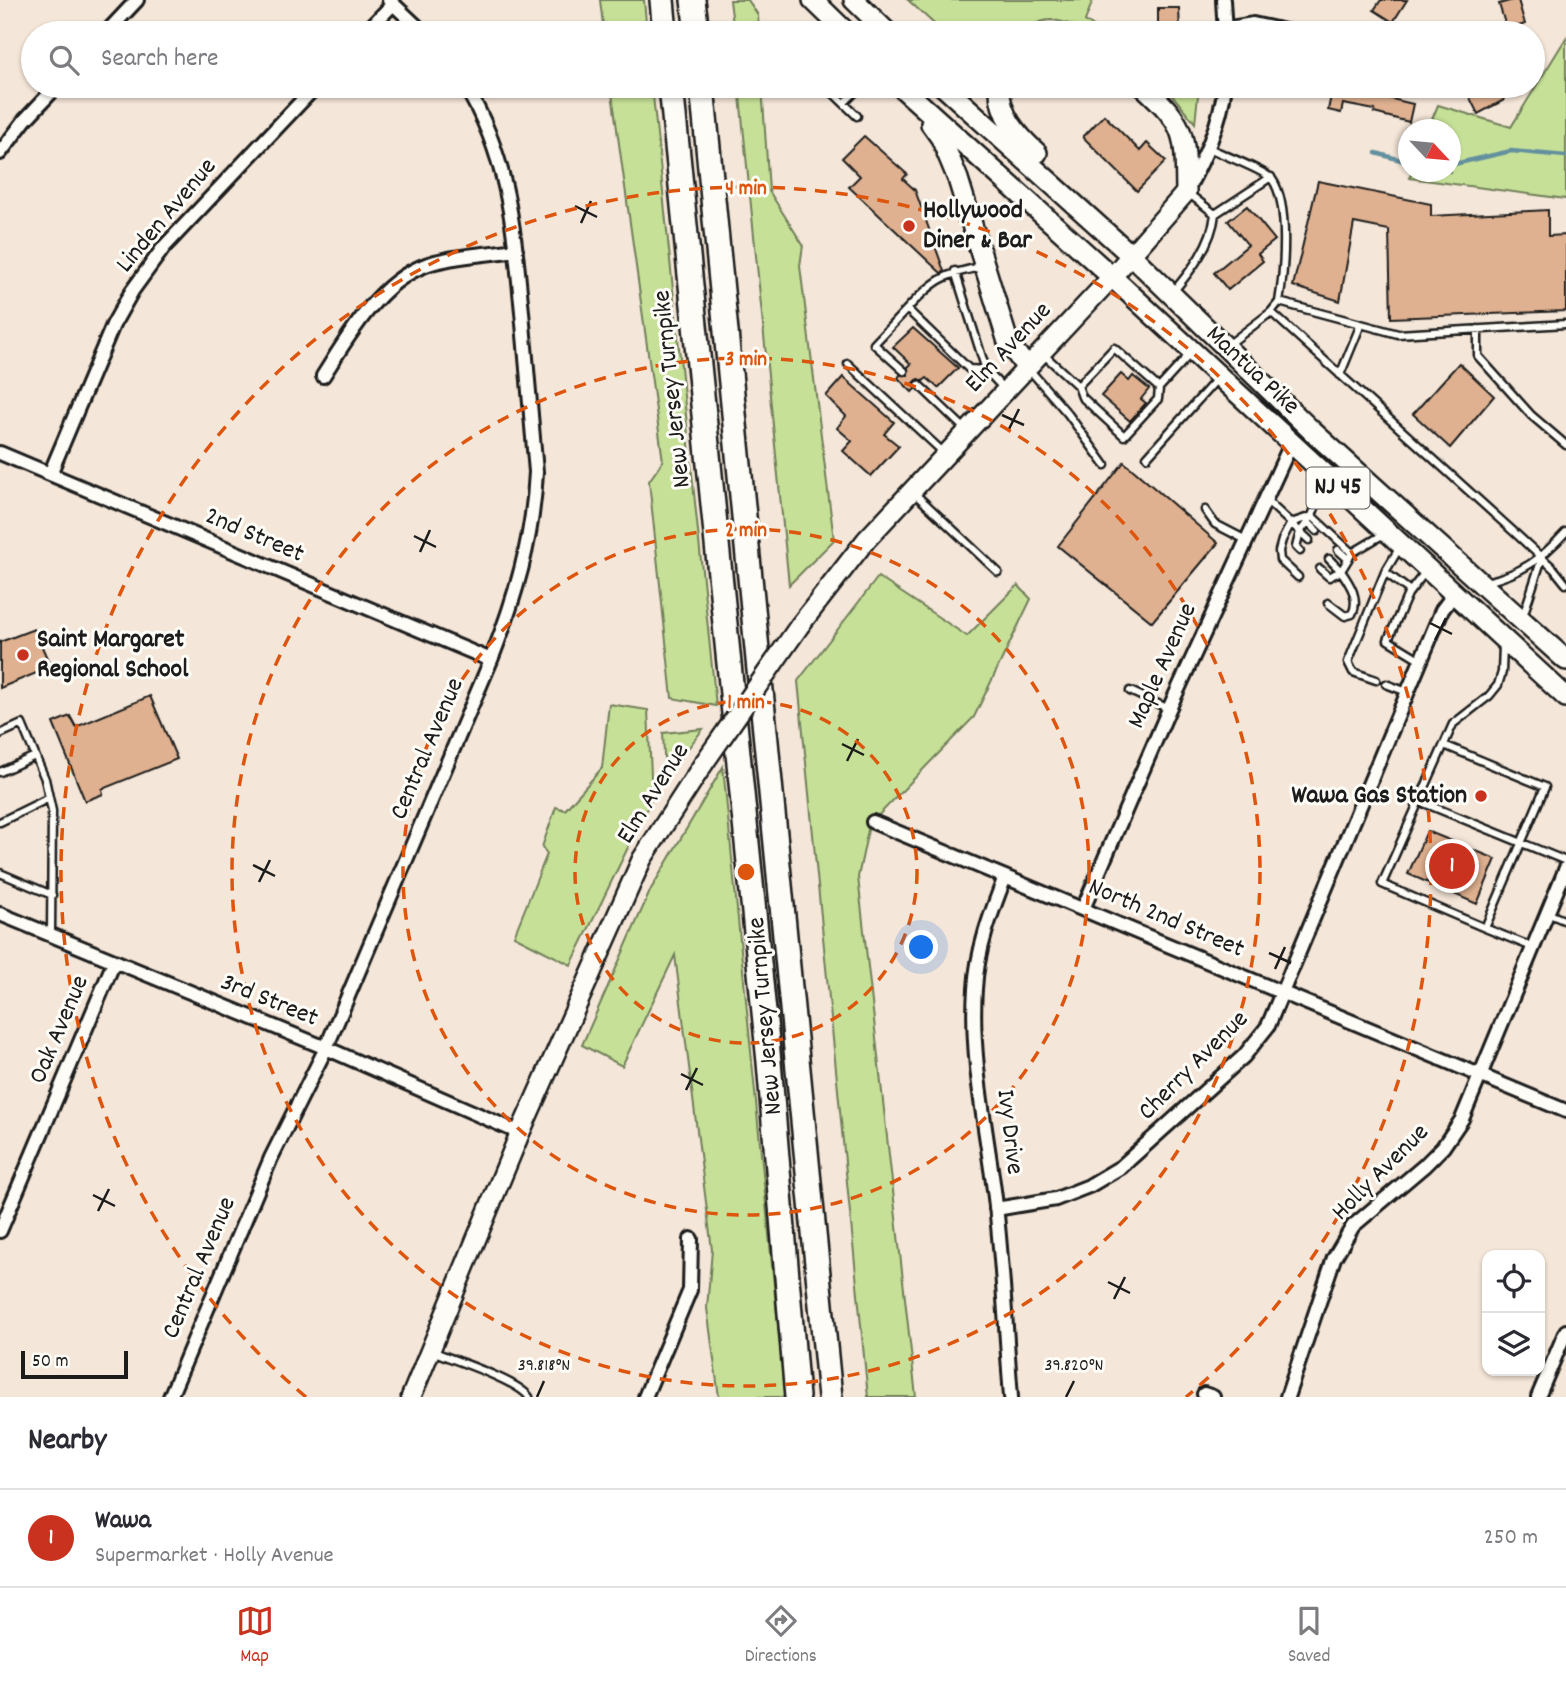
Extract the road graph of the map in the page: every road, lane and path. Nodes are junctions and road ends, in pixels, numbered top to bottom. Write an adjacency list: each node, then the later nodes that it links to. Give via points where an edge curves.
1 (137, 0): 8 (street)
2 (662, 0): 11 (highway)
3 (693, 0): 12 (highway)
4 (813, 0): 13 (main road)
5 (854, 0): 14 (main road)
6 (1223, 0): 15 (street)
7 (391, 2): 9 (street); 10 (street)
8 (117, 21)
9 (375, 21)
10 (411, 21)
11 (664, 21)
12 (696, 21)
13 (835, 21)
14 (876, 21)
15 (1224, 21)
16 (46, 98): 32 (street)
17 (305, 98): 70 (street, Linden Avenue, via 164,247 132,291)
18 (472, 98): 37 (street, Central Avenue, via 501,163)
19 (672, 98): 146 (highway, New Jersey Turnpike, via 769,1062)
20 (703, 98): 147 (highway, New Jersey Turnpike)
21 (839, 98): 28 (lane)
22 (849, 98): 28 (lane)
23 (912, 98): 29 (main road, Mantua Pike / NJ 45)
24 (956, 98): 36 (main road, Mantua Pike / NJ 45)
25 (1001, 98): 36 (main road, via 1008,121 1020,138 1103,214)
26 (1155, 98): 34 (main road, via 1178,122 1184,140)
27 (1223, 98): 31 (street)
28 (844, 103): 30 (lane)
29 (917, 103): 39 (main road, via 941,138); 41 (main road, Mantua Pike / NJ 45)
30 (857, 116)
31 (1209, 148): 33 (lane); 34 (street)
32 (0, 153)
33 (1271, 177): 35 (lane); 43 (lane, via 1281,199 1285,271)
34 (1186, 192): 35 (lane); 38 (main road, Elm Avenue)
35 (1215, 214): 42 (lane, via 1214,226 1192,270)
36 (1115, 241): 38 (main road, Mantua Pike / NJ 45)
37 (516, 250): 57 (street, via 435,262 410,272 353,328); 101 (street, Central Avenue, via 536,472 535,507 520,577)
38 (1132, 256): 41 (main road, Elm Avenue); 42 (main road, Mantua Pike / NJ 45)
39 (985, 266): 40 (lane); 53 (main road, via 1008,342)
40 (955, 271): 44 (lane, via 930,285); 54 (lane)
41 (1112, 277): 50 (main road, Elm Avenue); 51 (main road, Mantua Pike / NJ 45)
42 (1171, 294): 49 (main road, Mantua Pike / NJ 45)
43 (1279, 302): 45 (lane); 46 (lane)
44 (907, 309): 54 (lane, via 969,369); 55 (lane, via 874,344)
45 (1271, 312): 49 (lane); 56 (lane)
46 (1361, 324): 48 (lane, via 1398,334); 56 (lane)
47 (1566, 324): 48 (lane)
48 (1479, 329): 65 (lane, via 1478,356 1531,415)
49 (1226, 347): 94 (main road, Mantua Pike / NJ 45)
50 (1041, 352): 53 (main road, Elm Avenue); 60 (lane)
51 (1192, 352): 58 (main road, Mantua Pike / NJ 45); 61 (lane)
52 (848, 364): 67 (lane)
53 (1026, 366): 62 (main road, Elm Avenue); 69 (lane)
54 (986, 370): 62 (lane)
55 (904, 371)
56 (1340, 375): 86 (lane)
57 (323, 376)
58 (1218, 377): 64 (main road, Mantua Pike / NJ 45); 68 (lane)
59 (919, 385): 63 (lane)
60 (1077, 386): 61 (lane, via 1114,348); 61 (lane, via 1082,397 1124,436 1158,398)
61 (1159, 388)
62 (1005, 390): 63 (main road, Elm Avenue)
63 (967, 430): 67 (main road, Elm Avenue)
64 (1291, 444): 71 (main road, Mantua Pike / NJ 45); 73 (street, Maple Avenue)
65 (1566, 445)
66 (0, 453): 70 (street, 2nd Street)
67 (946, 454): 72 (main road, Elm Avenue)
68 (1147, 457)
69 (1105, 465)
70 (50, 474): 101 (street, 2nd Street)
71 (1326, 477): 75 (lane); 80 (main road, Mantua Pike / NJ 45)
72 (912, 491): 91 (lane); 136 (main road, Elm Avenue, bridge, via 841,570 800,625 642,859)
73 (1265, 498): 76 (lane); 81 (street, Maple Avenue)
74 (1205, 510): 81 (lane, via 1215,524)
75 (1310, 519): 76 (lane); 77 (lane); 78 (lane); 85 (lane)
76 (1291, 523): 78 (lane); 93 (lane, via 1282,540 1280,560)
77 (1318, 531)
78 (1300, 532): 82 (lane); 84 (lane, via 1296,547)
79 (1566, 533): 86 (lane)
80 (1394, 539): 85 (lane); 89 (main road, Mantua Pike / NJ 45); 92 (lane)
81 (1246, 540): 109 (street, Maple Avenue)
82 (1309, 540)
83 (1338, 550): 85 (lane)
84 (1300, 551)
85 (1350, 556): 90 (lane)
86 (1542, 558): 94 (lane, via 1505,578); 95 (lane); 99 (lane)
87 (1329, 559): 90 (lane)
88 (1320, 569): 90 (lane, via 1329,577)
89 (1427, 569): 96 (lane); 97 (main road, Mantua Pike / NJ 45)
90 (1341, 571): 98 (lane, via 1356,606 1345,616)
91 (998, 572)
92 (1385, 572): 96 (lane); 104 (lane, via 1348,662 1353,672)
93 (1298, 576)
94 (1480, 584): 99 (main road, Mantua Pike / NJ 45)
95 (1566, 584)
96 (1410, 591): 102 (lane, via 1388,640)
97 (1454, 594): 100 (main road, Mantua Pike / NJ 45); 102 (street, Cherry Avenue, via 1442,610)
98 (1328, 603)
99 (1522, 622): 103 (main road, Mantua Pike / NJ 45)
100 (1504, 640): 108 (main road, Mantua Pike / NJ 45); 111 (lane, via 1498,685 1453,724)
101 (491, 660): 133 (street, Central Avenue)
102 (1422, 660): 107 (street, Cherry Avenue)
103 (1566, 660)
104 (1377, 680)
105 (1385, 684): 107 (lane)
106 (1130, 691): 109 (lane)
107 (1408, 692): 132 (street, Cherry Avenue)
108 (1566, 697)
109 (1169, 709): 124 (street, Maple Avenue)
110 (0, 734): 112 (lane, via 22,724)
111 (1444, 745): 115 (lane); 118 (lane, via 1545,787)
112 (35, 756): 113 (lane); 114 (lane)
113 (0, 772)
114 (49, 798): 116 (lane); 123 (lane)
115 (1419, 801): 118 (lane); 128 (lane, via 1382,884)
116 (0, 822)
117 (873, 822): 122 (street, North 2nd Street)
118 (1522, 843): 119 (lane); 128 (lane)
119 (1566, 861)
120 (1566, 868): 125 (street, Holly Avenue)
121 (0, 873): 123 (lane)
122 (1005, 877): 124 (street, North 2nd Street); 137 (street, Ivy Drive, via 978,962 974,1032)
123 (52, 895): 129 (lane)
124 (1083, 909): 132 (street, North 2nd Street)
125 (1547, 913): 127 (lane); 130 (street, Holly Avenue)
126 (0, 914): 129 (street, 3rd Street)
127 (1566, 921)
128 (1485, 928): 130 (lane)
129 (51, 936): 131 (street, 3rd Street)
130 (1533, 947): 134 (street, Holly Avenue)
131 (114, 962): 133 (street, 3rd Street); 138 (street, Oak Avenue)
132 (1283, 993): 134 (street, North 2nd Street); 137 (street, Cherry Avenue, via 1268,1026 1244,1056 1121,1167 1056,1199)
133 (326, 1048): 136 (street, 3rd Street); 142 (street, Central Avenue, via 271,1158)
134 (1480, 1073): 135 (street); 149 (street, Holly Avenue, via 1462,1119 1443,1147 1353,1226 1335,1258)
135 (1566, 1111)
136 (520, 1133): 141 (main road, Elm Avenue)
137 (996, 1209): 148 (street, Ivy Drive)
138 (0, 1231)
139 (691, 1239): 145 (street, via 690,1290)
140 (1566, 1331): 150 (street)
141 (430, 1351): 143 (main road, Elm Avenue); 144 (lane, via 511,1383)
142 (170, 1397)
143 (411, 1397)
144 (529, 1397)
145 (645, 1397)
146 (797, 1397)
147 (830, 1397)
148 (1011, 1397)
149 (1287, 1397)
150 (1538, 1397)

